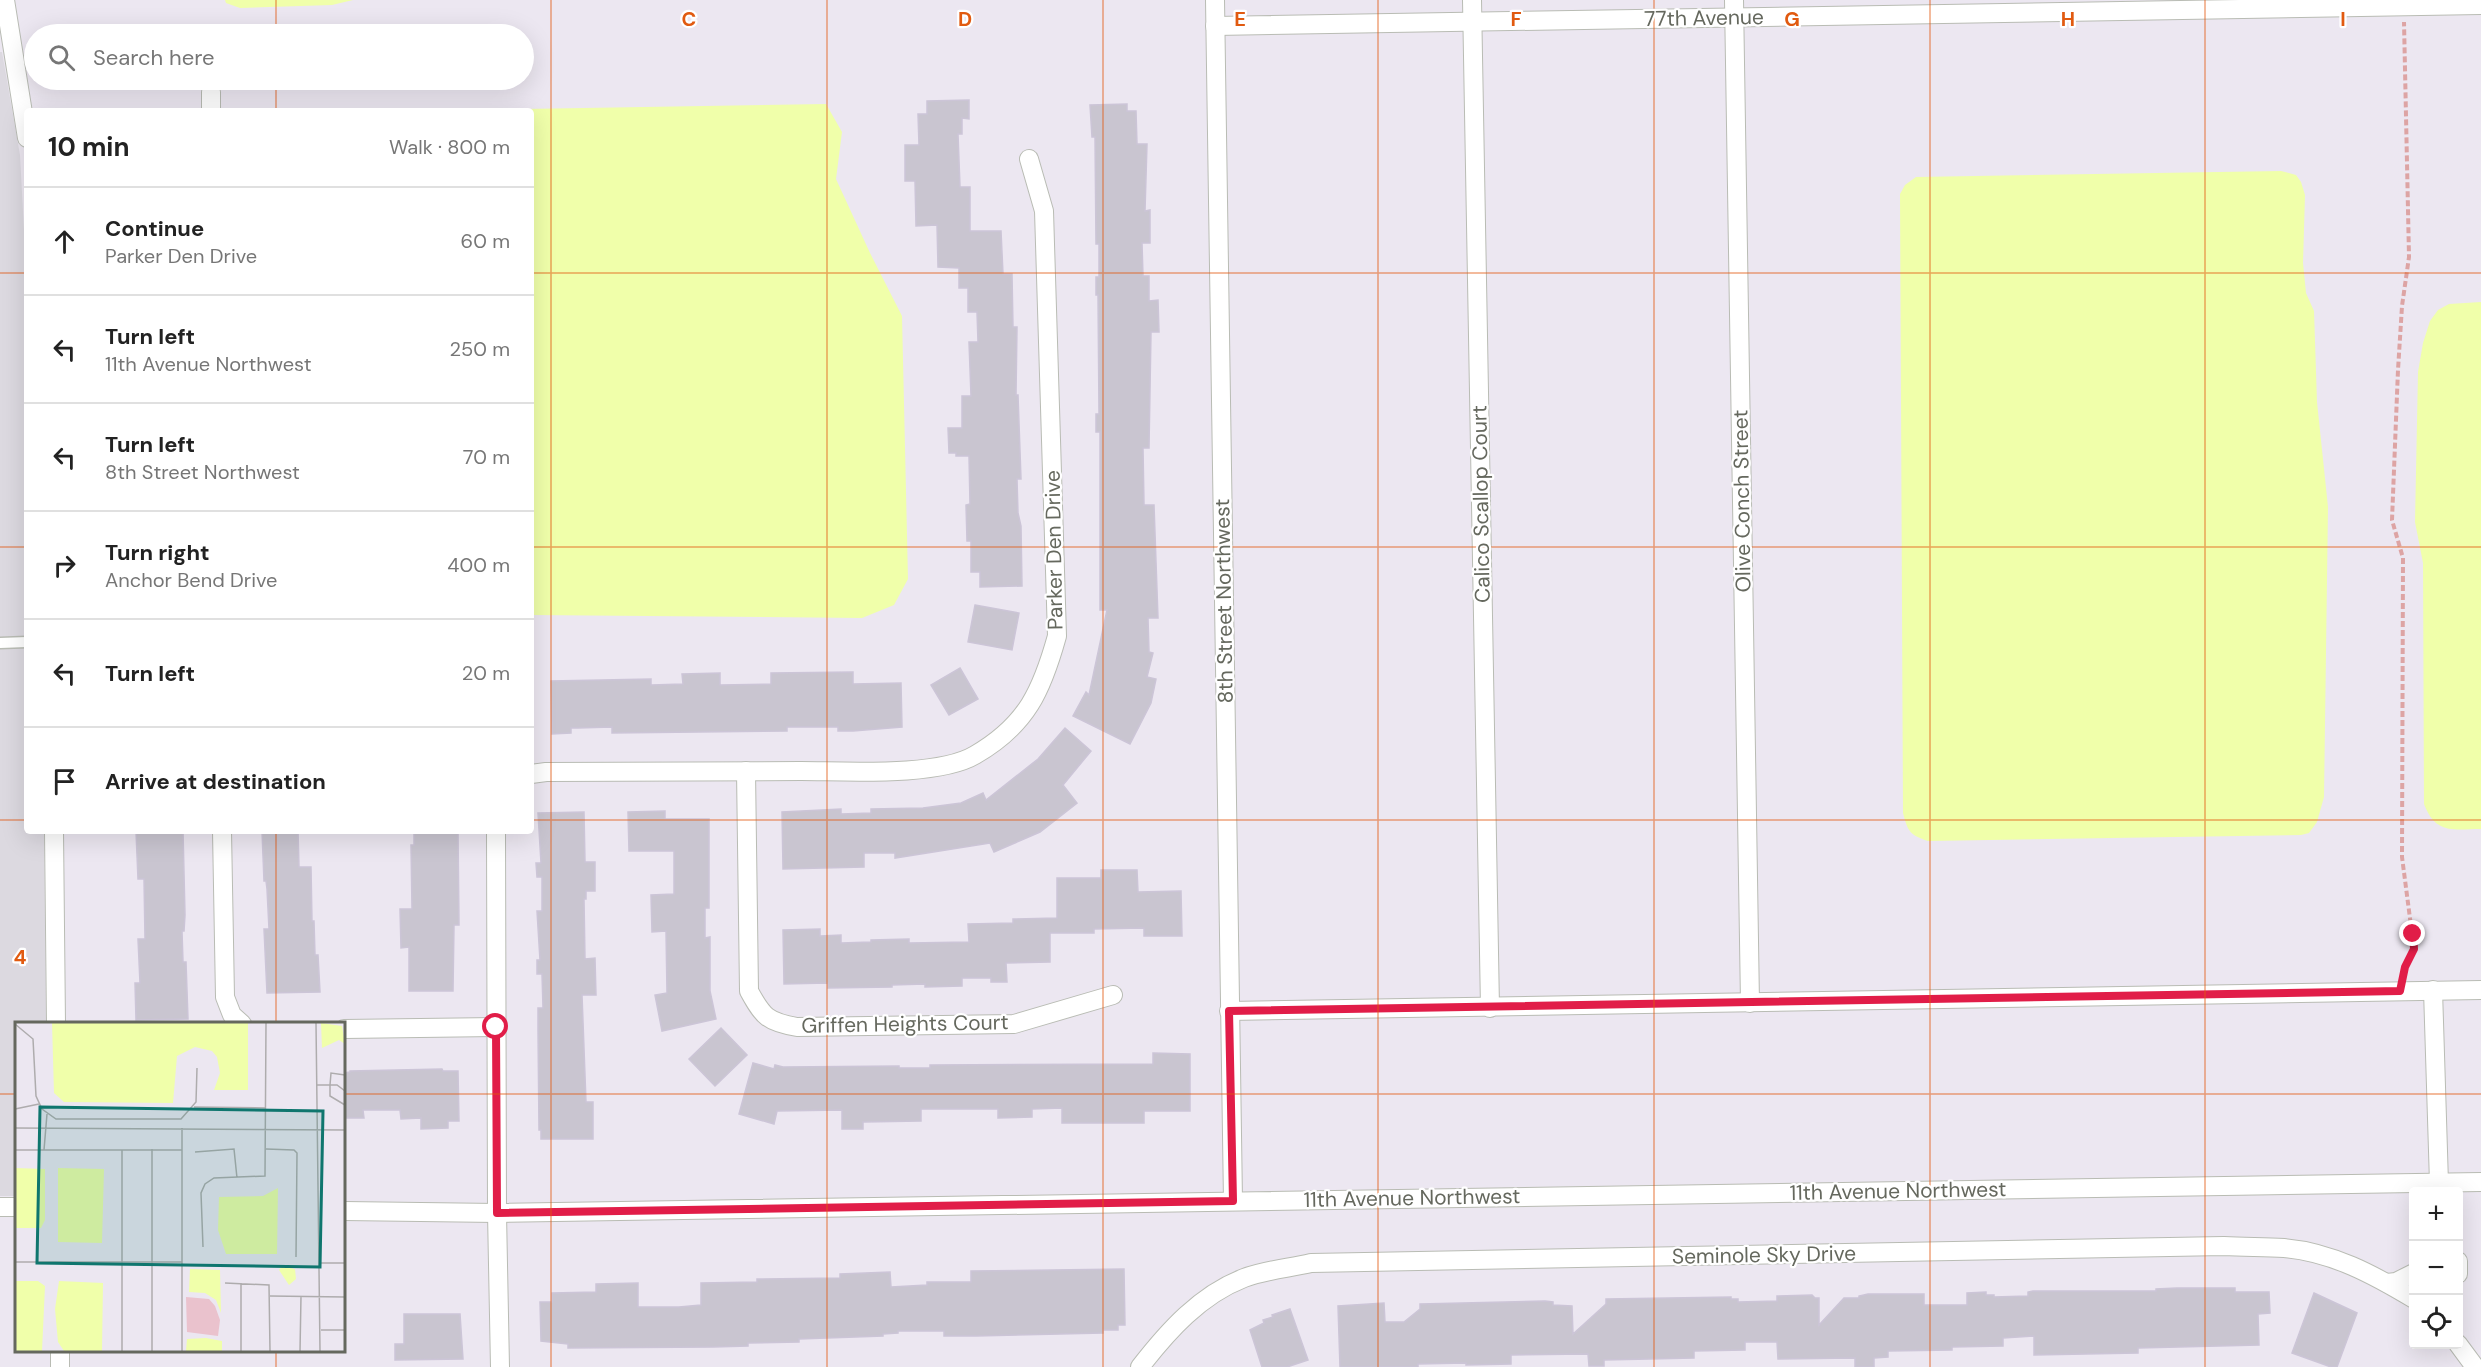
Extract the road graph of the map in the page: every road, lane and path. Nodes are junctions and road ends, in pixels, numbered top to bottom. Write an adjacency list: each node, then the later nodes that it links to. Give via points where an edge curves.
1 (5, 0): 9 (street)
2 (1215, 0): 8 (street, 8th Street Northwest)
3 (1472, 0): 7 (street, Calico Scallop Court)
4 (2481, 5): 5 (street, 77th Avenue)
5 (2403, 6): 6 (street, 77th Avenue); 23 (path, via 2409,257 2402,306 2392,520 2403,558 2402,857 2414,949)
6 (1734, 9): 7 (street, 77th Avenue); 25 (street, Olive Conch Street)
7 (1472, 20): 8 (street, 77th Avenue); 26 (street, Calico Scallop Court)
8 (1215, 26): 27 (street, 8th Street Northwest)
9 (5, 40): 12 (street)
10 (211, 92): 11 (street)
11 (211, 108)
12 (24, 125)
13 (1029, 159): 16 (street, Parker Den Drive, via 1044,211 1057,636 1046,677 1026,713 1004,733 975,755 945,766 881,771)
14 (24, 642): 15 (lane)
15 (0, 643)
16 (746, 771): 17 (street, Parker Den Drive); 24 (street, Griffen Heights Court, via 749,992 760,1012 775,1023 797,1027 1014,1024)
17 (534, 774)
18 (54, 834): 28 (street)
19 (222, 834): 29 (street, via 225,997 232,1015)
20 (496, 834): 30 (street)
21 (2433, 990): 22 (street); 23 (street); 33 (street)
22 (2481, 990)
23 (2400, 991): 25 (street)
24 (1113, 995)
25 (1750, 1003): 26 (street)
26 (1490, 1008): 27 (street)
27 (1229, 1011): 36 (street, 8th Street Northwest)
28 (56, 1022)
29 (241, 1022)
30 (496, 1027): 31 (street); 38 (street)
31 (345, 1029)
32 (2481, 1182): 34 (street, 11th Avenue Northwest)
33 (2441, 1187)
34 (2452, 1187)
35 (2409, 1189): 36 (street, 11th Avenue Northwest)
36 (1233, 1201): 38 (street, 11th Avenue Northwest)
37 (345, 1211): 38 (street, 11th Avenue Northwest)
38 (497, 1213): 43 (street)
39 (2409, 1276): 40 (street)
40 (2387, 1283): 41 (street, Seminole Sky Drive); 44 (street, Seminole Sky Drive, via 2340,1260 2287,1248 2224,1246 1311,1263 1244,1278 1206,1297 1164,1336)
41 (2409, 1296)
42 (2462, 1349): 45 (street)
43 (500, 1367)
44 (1140, 1367)
45 (2475, 1367)

